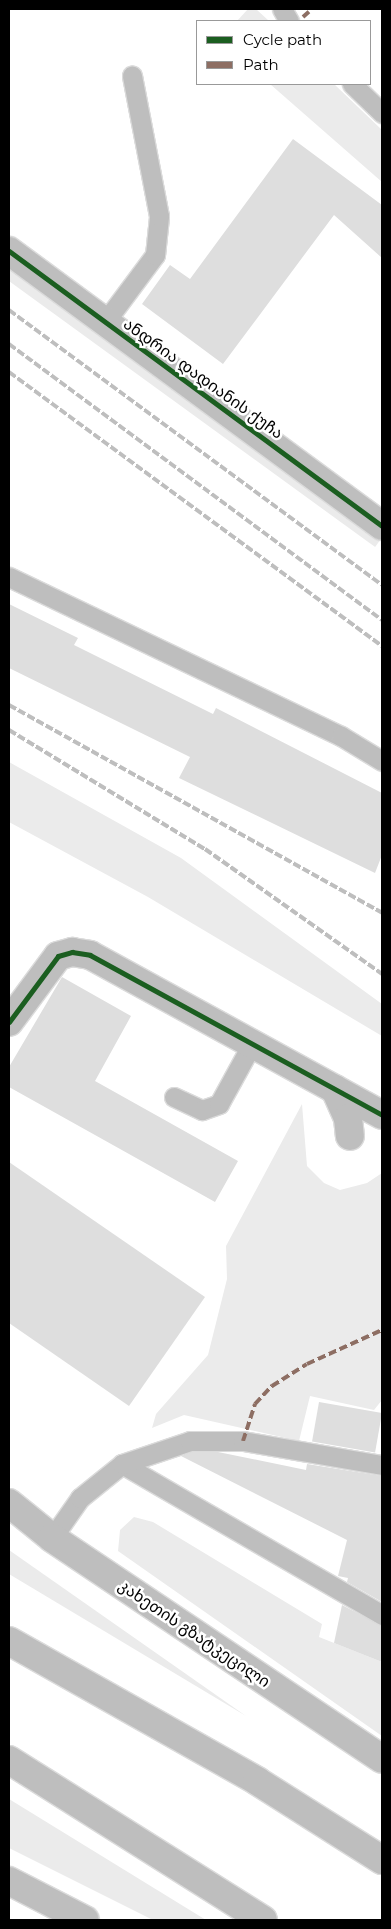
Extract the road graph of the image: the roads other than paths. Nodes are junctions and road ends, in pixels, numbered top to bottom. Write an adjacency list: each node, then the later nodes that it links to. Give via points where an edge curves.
1 (282, 9): 2 (lane)
2 (288, 20)
3 (132, 76): 7 (lane, via 159,216 155,255)
4 (353, 85): 5 (lane)
5 (382, 113)
6 (9, 250): 7 (main road, ანდრია დადიანის ქუჩა)
7 (105, 322): 8 (main road, ანდრია დადიანის ქუჩა)
8 (382, 526)
9 (9, 577): 10 (lane, via 341,736)
10 (382, 761)
11 (9, 1022): 12 (main road, via 58,956 72,952 90,955)
12 (252, 1044): 13 (main road); 14 (lane, via 219,1104 202,1110)
13 (335, 1089): 15 (main road); 16 (main road, via 348,1118)
14 (174, 1097)
15 (382, 1115)
16 (350, 1136)
17 (122, 1464): 18 (lane, via 190,1441 243,1441); 20 (lane, via 80,1498); 21 (lane)
18 (382, 1465)
19 (9, 1502): 20 (main road, კახეთის გზატკეცილი)
20 (52, 1538): 23 (main road, კახეთის გზატკეცილი)
21 (382, 1615)
22 (9, 1641): 25 (main road)
23 (382, 1759)
24 (9, 1760): 30 (main road)
25 (256, 1781): 26 (main road); 27 (main road)
26 (382, 1837)
27 (382, 1860)
28 (9, 1881): 29 (main road)
29 (85, 1920)
30 (263, 1920)

